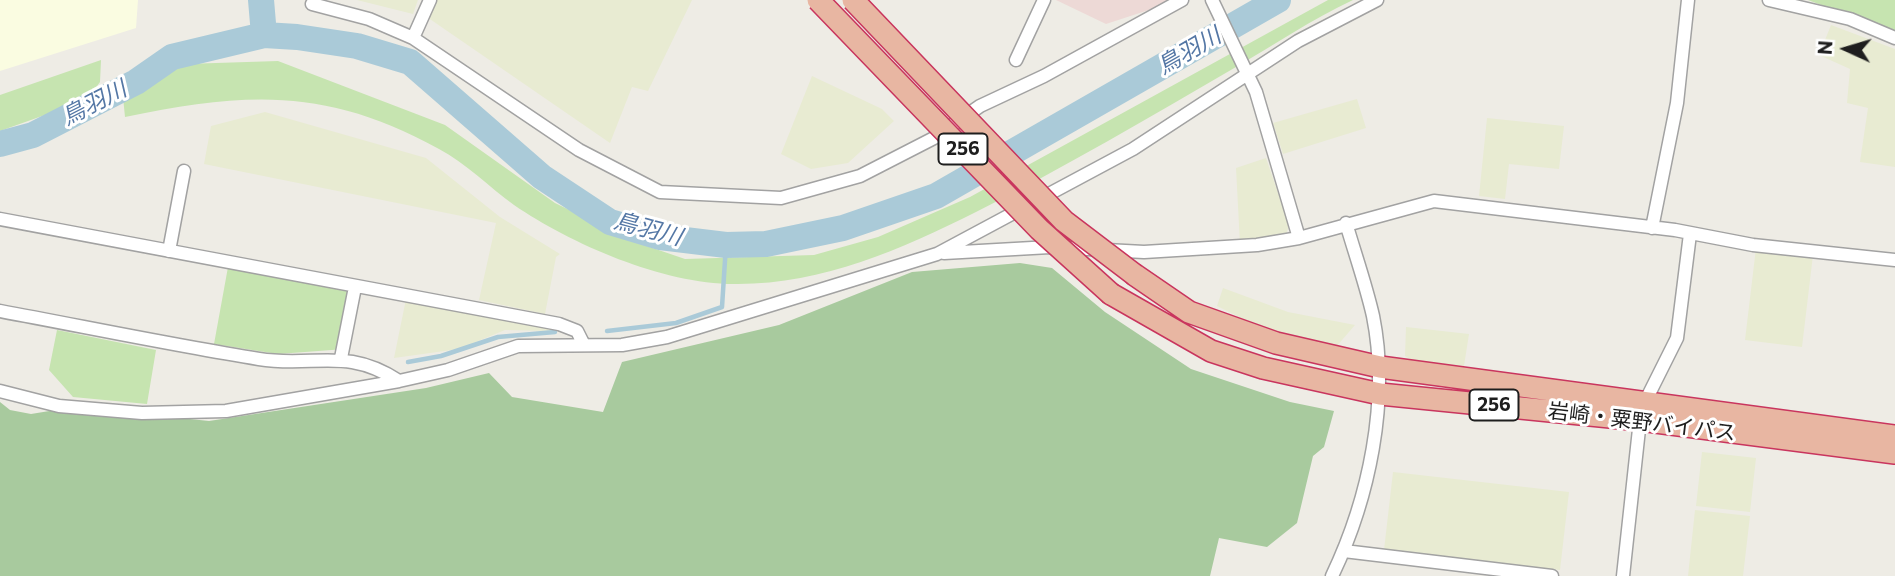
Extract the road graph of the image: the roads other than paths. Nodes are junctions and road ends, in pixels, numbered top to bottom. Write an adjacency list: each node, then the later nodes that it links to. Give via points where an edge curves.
1 (430, 0): 11 (street)
2 (818, 0): 31 (highway, 岩崎・粟野バイパス / 256, bridge, via 1040,229 1111,294 1211,351 1263,368)
3 (853, 0): 28 (highway, 岩崎・粟野バイパス / 256, bridge, via 1064,221 1135,275 1189,312 1276,343)
4 (1044, 0): 13 (street)
5 (1182, 0): 11 (street, via 1055,71 980,106 934,138 860,176 781,198 660,192 579,150)
6 (1212, 0): 14 (street)
7 (1377, 0): 14 (street)
8 (1688, 0): 18 (street, via 1677,103)
9 (1769, 0): 12 (street, via 1850,19)
10 (312, 4): 11 (street, via 369,19)
11 (413, 38)
12 (1895, 38)
13 (1016, 60)
14 (1248, 72): 20 (street); 22 (street, via 1133,149)
15 (184, 171): 21 (street)
16 (0, 219): 21 (street)
17 (1346, 223): 18 (street, via 1434,201); 20 (street); 28 (street, via 1373,316)
18 (1652, 228): 19 (street)
19 (1690, 234): 23 (street); 32 (street, via 1677,338)
20 (1299, 238): 22 (street, via 1144,252 1050,247)
21 (169, 251): 24 (street)
22 (937, 254): 26 (street, via 667,337 622,345)
23 (1895, 260)
24 (355, 287): 26 (street, via 559,324 577,331); 27 (street)
25 (0, 311): 27 (street, via 261,359)
26 (584, 345): 29 (street, via 518,346)
27 (341, 358): 29 (street, via 378,368)
28 (1380, 367): 31 (street); 32 (highway, 岩崎・粟野バイパス / 256)
29 (399, 382): 30 (street, via 226,411 184,413 59,406)
30 (0, 391)
31 (1380, 394): 32 (highway, 岩崎・粟野バイパス / 256); 35 (street, via 1363,495)
32 (1643, 410): 33 (highway, 岩崎・粟野バイパス / 256); 34 (highway, 岩崎・粟野バイパス / 256); 38 (street)
33 (1895, 436)
34 (1895, 453)
35 (1344, 551): 36 (street); 37 (street)
36 (1332, 576)
37 (1552, 576)
38 (1623, 576)

